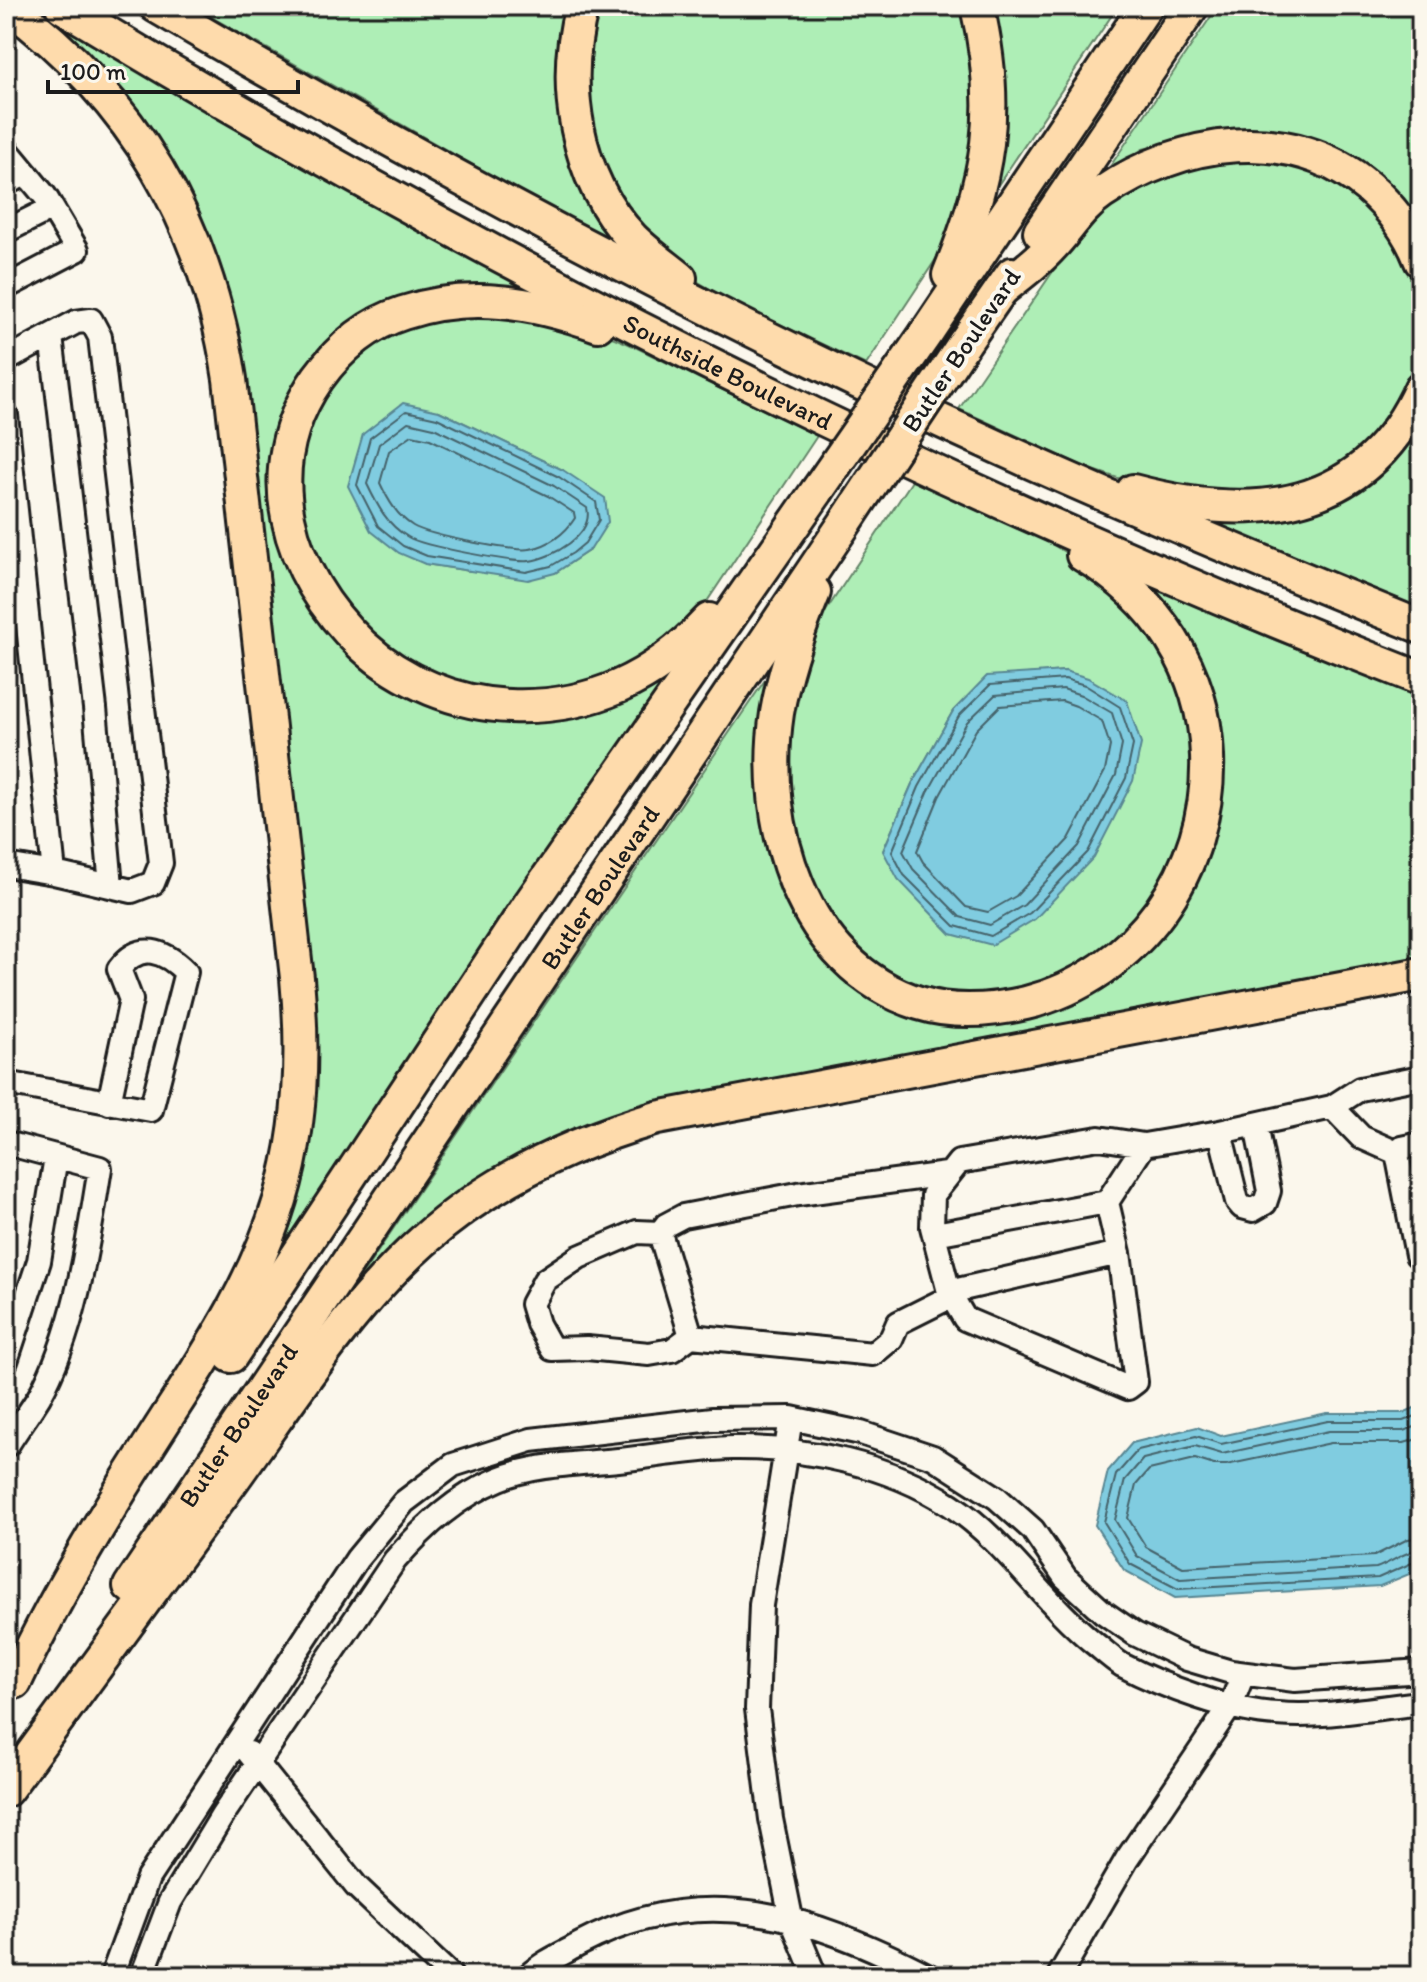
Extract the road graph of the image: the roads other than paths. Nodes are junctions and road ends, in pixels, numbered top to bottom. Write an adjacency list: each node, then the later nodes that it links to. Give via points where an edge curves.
1 (8, 6): 58 (highway, via 78,65 138,138 182,214 212,292 230,379 301,1049 292,1154 260,1258 208,1355 77,1562)
2 (62, 6): 19 (highway, Southside Boulevard, via 352,175)
3 (156, 6): 17 (highway, Southside Boulevard, via 504,203)
4 (582, 6): 17 (highway, via 572,57 575,116 588,166 614,214 654,258)
5 (977, 6): 15 (highway, via 990,86 986,156 968,226)
6 (1146, 6): 15 (highway, Butler Boulevard)
7 (1192, 6): 14 (highway, Butler Boulevard)
8 (6, 149): 9 (street)
9 (16, 179): 10 (street)
10 (52, 208): 11 (street); 13 (street, via 77,250)
11 (6, 231)
12 (1421, 261): 14 (highway, via 1389,208 1346,171 1293,149 1237,144 1180,154 1119,182 1077,215 1051,248)
13 (6, 287)
14 (1001, 290): 24 (highway, Butler Boulevard, bridge)
15 (927, 332): 25 (highway, Butler Boulevard, bridge)
16 (51, 336): 18 (street); 30 (street); 30 (street, via 91,320 100,337 161,863 153,883 132,891)
17 (780, 344): 22 (highway, Southside Boulevard)
18 (6, 360)
19 (758, 388): 23 (highway, Southside Boulevard); 25 (highway, via 550,309 493,300 425,307 366,331 324,369 290,439 284,495 300,560 336,617 388,666 430,688 476,703 547,705 619,687 666,661)
20 (1421, 388): 22 (highway, via 1394,437 1366,465 1331,489 1285,504 1236,508 1182,503)
21 (6, 415): 29 (street)
22 (1002, 449): 26 (highway, Southside Boulevard)
23 (977, 491): 24 (highway, via 1091,559 1146,603 1184,659 1207,740 1199,830 1184,874 1157,917 1106,967 1060,991 1013,1006 941,1008 879,985 825,937 791,868 775,797 777,716 797,635); 27 (highway, Southside Boulevard)
24 (847, 520): 64 (highway, Butler Boulevard)
25 (759, 575): 58 (highway, Butler Boulevard, via 529,905)
26 (1421, 627)
27 (1421, 679)
28 (7, 859): 29 (street)
29 (54, 873): 30 (street)
30 (111, 886)
31 (1421, 974): 65 (highway, via 657,1118 567,1148 504,1182 422,1241 350,1320)
32 (1421, 1077): 35 (street, via 1360,1089)
33 (6, 1083): 34 (street)
34 (109, 1103): 34 (street, via 151,1110 186,972 172,958 148,950 128,957 119,969 131,1000)
35 (1332, 1107): 36 (street); 41 (street, via 1361,1137)
36 (1256, 1125): 37 (street); 37 (street, via 1269,1191 1265,1203 1253,1210 1237,1201)
37 (1220, 1132): 40 (street)
38 (6, 1143): 42 (street)
39 (1421, 1144): 41 (street)
40 (1144, 1145): 43 (street, via 1099,1138 959,1162); 44 (street)
41 (1397, 1153): 48 (street, via 1417,1255)
42 (56, 1157): 51 (street, via 39,1261); 53 (street, via 100,1168 91,1225 59,1353 39,1396)
43 (947, 1174): 45 (street, via 683,1216); 46 (street, via 933,1195)
44 (1107, 1202): 46 (street); 47 (street)
45 (660, 1233): 50 (street); 50 (street, via 637,1232 579,1257 545,1280 532,1304 538,1324 552,1349 649,1354 672,1350)
46 (935, 1234): 49 (street)
47 (1119, 1253): 49 (street); 49 (street, via 1136,1382 1128,1388 965,1319)
48 (1421, 1254)
49 (951, 1294): 50 (street, via 898,1323 891,1339 873,1354)
50 (691, 1336)
51 (6, 1361)
52 (791, 1418): 54 (street); 56 (street, via 861,1433 933,1457 997,1498 1033,1530 1065,1577 1103,1612 1187,1659); 62 (street, via 713,1419 531,1440 453,1465 404,1502 357,1559)
53 (6, 1442)
54 (787, 1451): 60 (street, via 897,1476 951,1505 1008,1553 1067,1621 1120,1664); 63 (street, via 731,1448 543,1467 500,1479 460,1500 427,1525 395,1560); 66 (street, via 761,1605 757,1709)
55 (1421, 1671): 57 (street)
56 (1243, 1674): 57 (street, via 1295,1680); 60 (street)
57 (1331, 1677): 61 (street)
58 (11, 1689)
59 (1421, 1703): 61 (street)
60 (1231, 1705): 61 (street, via 1276,1715); 73 (street, via 1127,1859)
61 (1331, 1713)
62 (239, 1739): 63 (street); 67 (street, via 148,1878)
63 (257, 1764): 68 (street, via 170,1902); 69 (street, via 356,1886)
64 (6, 1770)
65 (6, 1790)
66 (791, 1918): 70 (street, via 712,1909 648,1916 596,1936); 71 (street); 72 (street, via 871,1946)
67 (112, 1976)
68 (142, 1976)
69 (451, 1976)
70 (528, 1976)
71 (815, 1976)
72 (929, 1976)
73 (1059, 1976)

